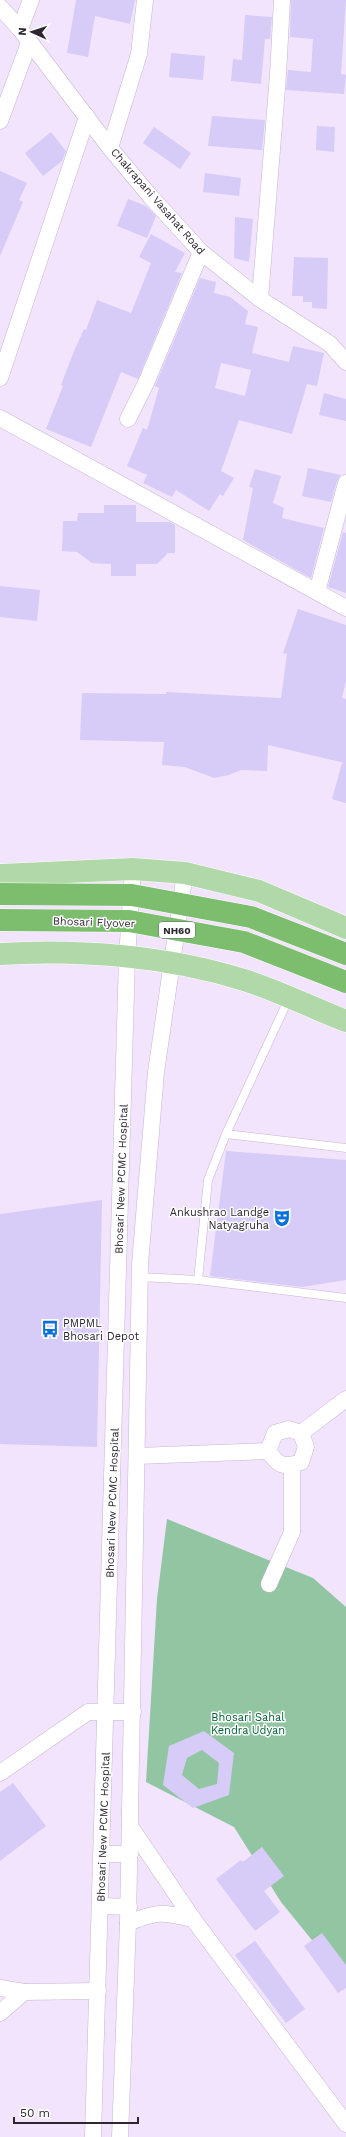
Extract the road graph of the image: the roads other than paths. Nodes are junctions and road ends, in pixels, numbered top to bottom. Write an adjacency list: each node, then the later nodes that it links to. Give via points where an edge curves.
1 (31, 0): 5 (street)
2 (145, 0): 9 (street, via 139,54)
3 (282, 0): 11 (street)
4 (0, 7): 5 (street, Chakrapani Vasahat Road)
5 (20, 30): 6 (street, Chakrapani Vasahat Road)
6 (29, 43): 7 (street, Chakrapani Vasahat Road); 8 (street)
7 (87, 117): 9 (street, Chakrapani Vasahat Road); 13 (street)
8 (0, 121)
9 (110, 148): 10 (street, Chakrapani Vasahat Road)
10 (201, 252): 11 (street, Chakrapani Vasahat Road); 15 (street, via 146,383)
11 (260, 299): 12 (street, Chakrapani Vasahat Road, via 330,344)
12 (346, 362)
13 (0, 378)
14 (0, 418): 17 (street)
15 (128, 419)
16 (346, 483): 17 (street)
17 (317, 592): 18 (street)
18 (346, 608)
19 (133, 869): 20 (main road); 21 (main road); 27 (street, Bhosari New PCMC Hospital)
20 (185, 873): 24 (main road, via 259,891); 28 (street, Bhosari New PCMC Hospital)
21 (0, 875)
22 (0, 894): 26 (highway, NH60, bridge, via 132,895 251,917)
23 (0, 920): 29 (highway, Bhosari Flyover / NH60, bridge, via 129,921 152,925 244,942)
24 (346, 928)
25 (0, 954): 27 (main road, via 77,953)
26 (346, 954)
27 (127, 956): 28 (main road); 43 (street, Bhosari New PCMC Hospital)
28 (173, 964): 30 (main road, via 244,980); 34 (street, Bhosari New PCMC Hospital, via 159,1043)
29 (346, 982)
30 (289, 998): 31 (main road); 32 (lane)
31 (346, 1021)
32 (226, 1134): 33 (lane); 35 (lane, via 208,1180)
33 (346, 1148)
34 (140, 1277): 35 (lane); 40 (street, Bhosari New PCMC Hospital)
35 (198, 1280): 36 (lane)
36 (346, 1298)
37 (346, 1399): 38 (street)
38 (301, 1433): 39 (street, via 289,1429 275,1433); 41 (street, via 306,1447 301,1462)
39 (268, 1451): 40 (street); 41 (street, via 277,1463)
40 (137, 1456): 44 (street, Bhosari New PCMC Hospital)
41 (292, 1465): 42 (street, via 292,1532)
42 (269, 1584)
43 (106, 1712): 44 (street); 45 (street, via 88,1712); 47 (street, Bhosari New PCMC Hospital)
44 (133, 1712): 46 (street, Bhosari New PCMC Hospital)
45 (0, 1773)
46 (130, 1826): 48 (street, Bhosari New PCMC Hospital); 51 (street)
47 (102, 1854): 48 (street); 49 (street, Bhosari New PCMC Hospital)
48 (130, 1854): 50 (street, Bhosari New PCMC Hospital)
49 (101, 1906): 50 (street); 54 (street, Bhosari New PCMC Hospital)
50 (129, 1908): 52 (street, Bhosari New PCMC Hospital)
51 (193, 1919): 52 (street, via 165,1913); 57 (street)
52 (128, 1923): 59 (street, Bhosari New PCMC Hospital)
53 (0, 1988): 55 (street)
54 (98, 1991): 55 (street); 58 (street, Bhosari New PCMC Hospital)
55 (24, 1992): 56 (street)
56 (0, 2013)
57 (346, 2124)
58 (93, 2137)
59 (120, 2137)

